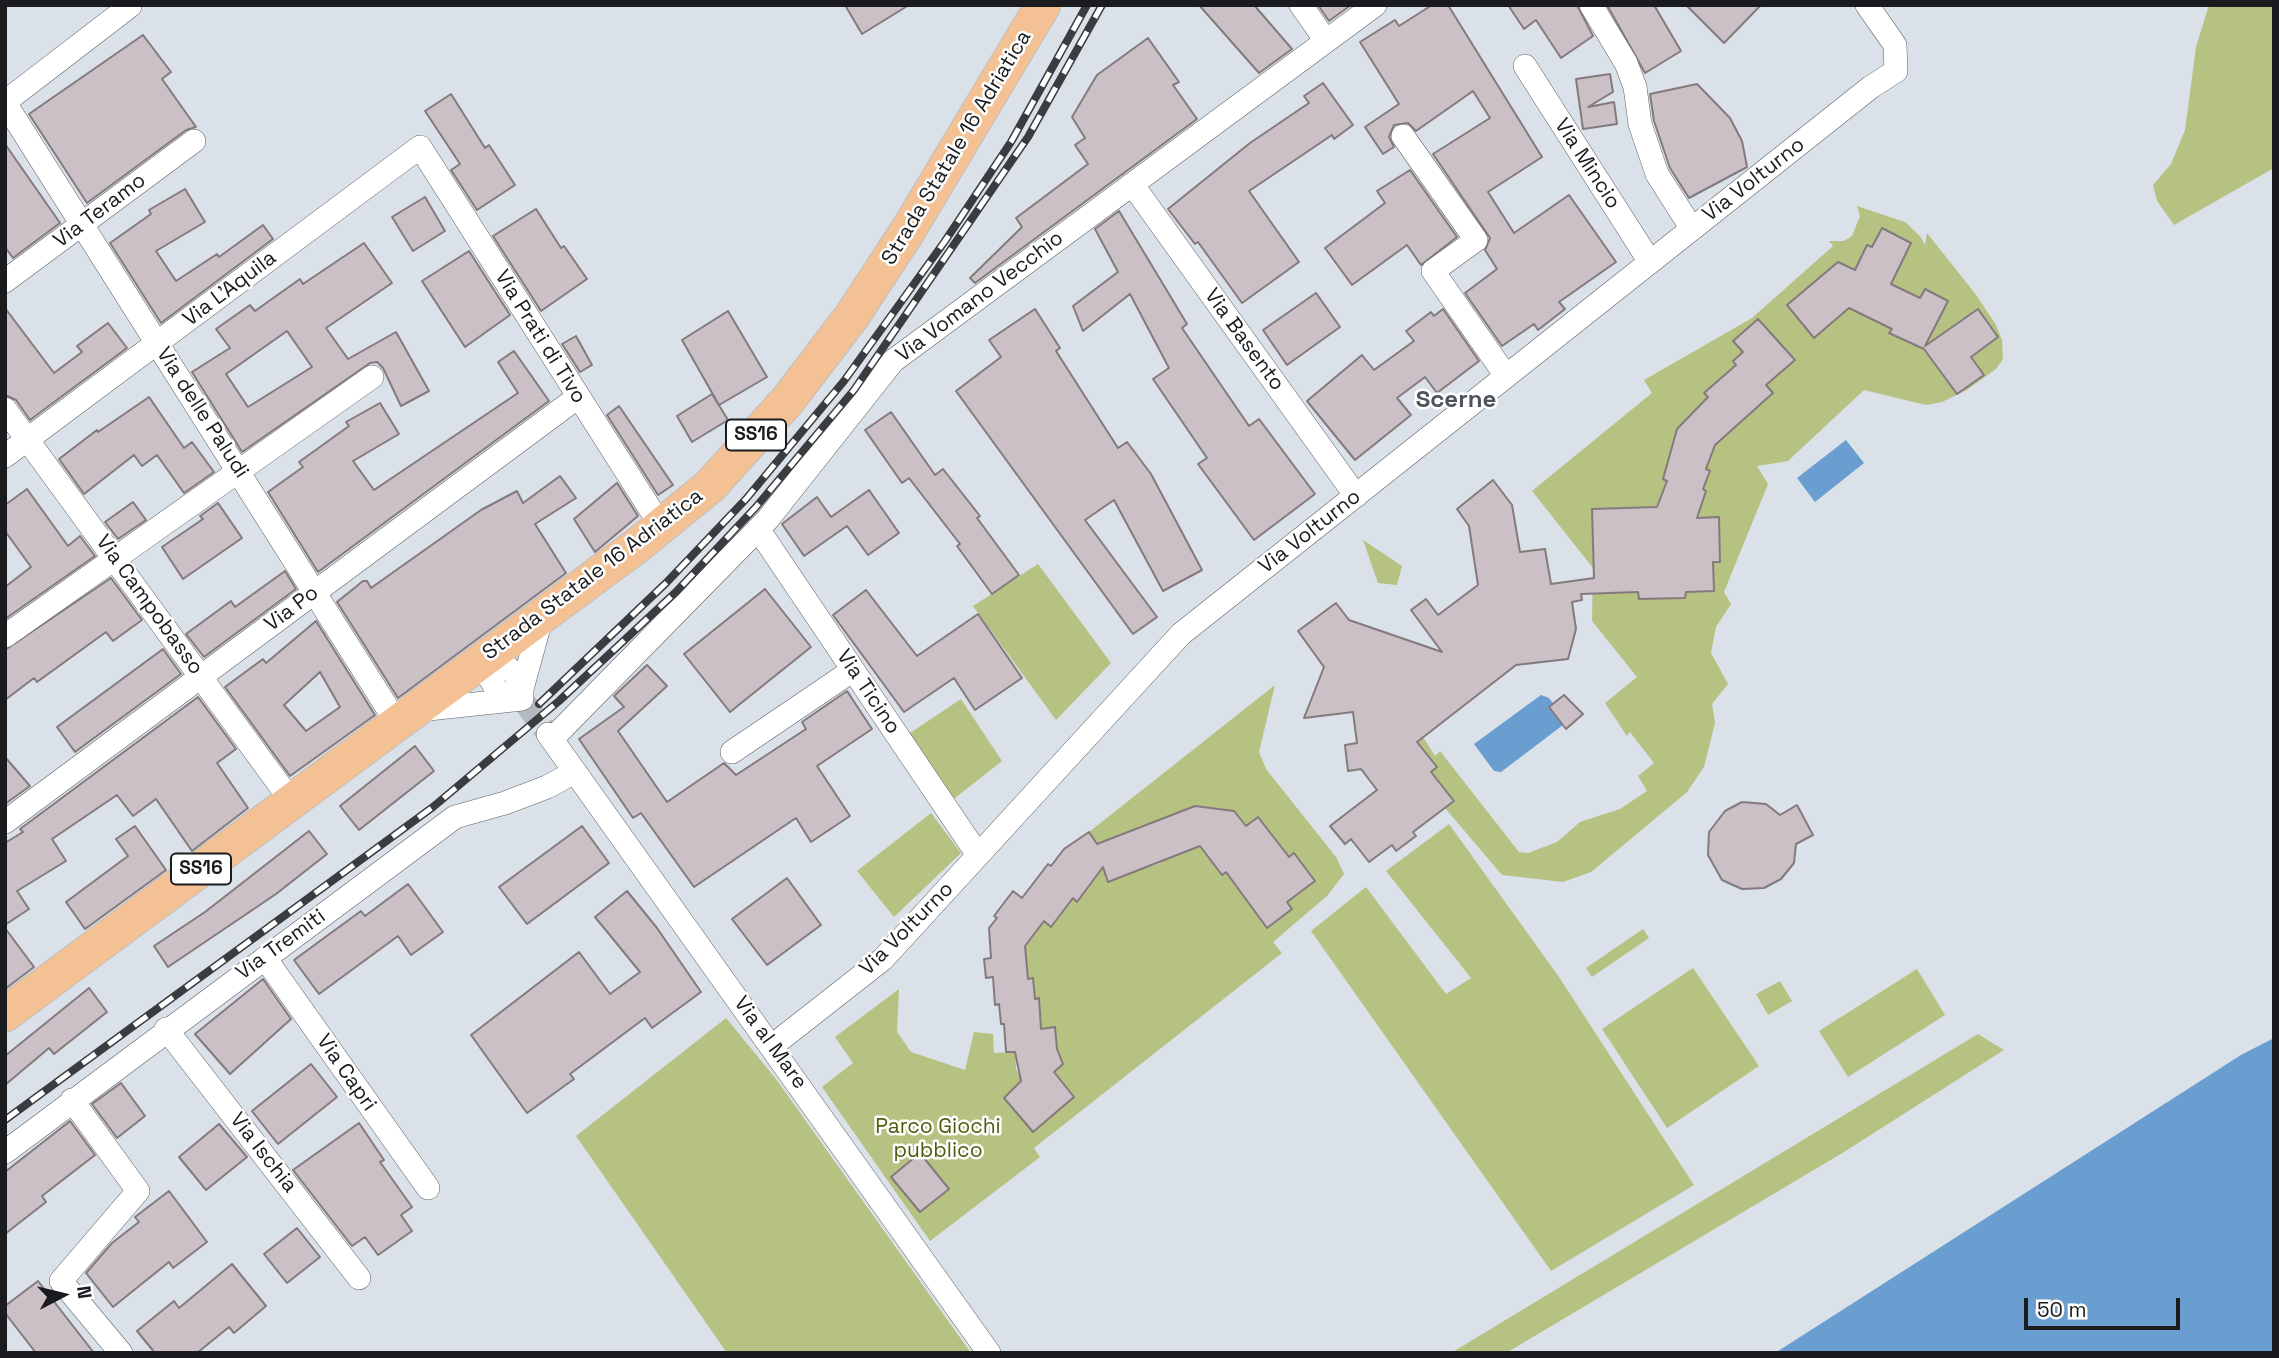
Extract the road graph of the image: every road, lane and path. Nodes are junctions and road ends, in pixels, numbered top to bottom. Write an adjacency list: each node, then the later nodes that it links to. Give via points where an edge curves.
1 (1043, 5): 27 (main road, Strada Statale 16 Adriatica / SS16, via 852,316 788,400 710,486)
2 (1301, 5): 7 (street)
3 (1375, 5): 7 (street, Via Vomano Vecchio)
4 (1591, 5): 15 (street, via 1636,87 1640,124 1657,174)
5 (1867, 5): 15 (street, Via Volturno, via 1895,45 1896,71)
6 (131, 6): 9 (street)
7 (1326, 41): 13 (street, Via Vomano Vecchio)
8 (1525, 66): 16 (street, Via Mincio)
9 (5, 103): 14 (street, Via delle Paludi)
10 (1403, 136): 19 (street, via 1476,240 1433,271)
11 (194, 141): 14 (street, Via Teramo)
12 (420, 147): 18 (street, Via L'Aquila); 21 (street, Via Prati di Tivo)
13 (1132, 184): 26 (street, Via Basento); 28 (street, Via Vomano Vecchio, via 892,361)
14 (82, 225): 17 (street, Via Teramo); 18 (street, Via delle Paludi)
15 (1692, 229): 16 (street, Via Volturno)
16 (1650, 262): 19 (street, Via Volturno)
17 (5, 281)
18 (157, 343): 23 (street, Via L'Aquila); 25 (street, Via delle Paludi)
19 (1506, 376): 26 (street, Via Volturno)
20 (372, 377): 25 (street)
21 (579, 397): 27 (street, Via Prati di Tivo); 30 (street, Via Po)
22 (5, 409): 23 (street, Via Campobasso)
23 (28, 440): 24 (street, Via L'Aquila); 29 (street, Via Campobasso)
24 (5, 456)
25 (238, 470): 29 (street); 30 (street, Via delle Paludi)
26 (1356, 496): 43 (street, Via Volturno, via 1181,634)
27 (661, 526): 31 (main road, Strada Statale 16 Adriatica / SS16)
28 (758, 529): 34 (street, Via Ticino); 38 (street, Via Vomano Vecchio)
29 (114, 556): 32 (street); 35 (street, Via Campobasso)
30 (315, 593): 35 (street, Via Po); 37 (street, Via delle Paludi)
31 (542, 616): 33 (main road, Strada Statale 16 Adriatica / SS16); 36 (street)
32 (5, 636)
33 (485, 659): 36 (street, via 497,690); 37 (main road, Strada Statale 16 Adriatica / SS16)
34 (853, 670): 39 (street); 43 (street, Via Ticino)
35 (201, 677): 41 (street, Via Campobasso); 42 (street, Via Po)
36 (515, 693): 37 (street)
37 (406, 717): 41 (main road, Strada Statale 16 Adriatica / SS16)
38 (550, 736): 40 (street, Via al Mare)
39 (732, 752)
40 (575, 772): 44 (street, Via Tremiti, via 505,803 455,817); 47 (street, Via al Mare)
41 (292, 802): 45 (main road, Strada Statale 16 Adriatica / SS16)
42 (5, 822)
43 (978, 855): 47 (street, Via Volturno, via 883,959)
44 (265, 958): 46 (street, Via Tremiti); 50 (street, Via Capri)
45 (5, 1014)
46 (162, 1033): 48 (street, Via Tremiti); 51 (street); 52 (street, Via Ischia)
47 (772, 1046): 54 (street, Via al Mare)
48 (72, 1100): 49 (street, Via Tremiti); 53 (street, via 138,1191 61,1281)
49 (5, 1152)
50 (428, 1188)
51 (333, 1266)
52 (359, 1278)
53 (121, 1353)
54 (989, 1353)

